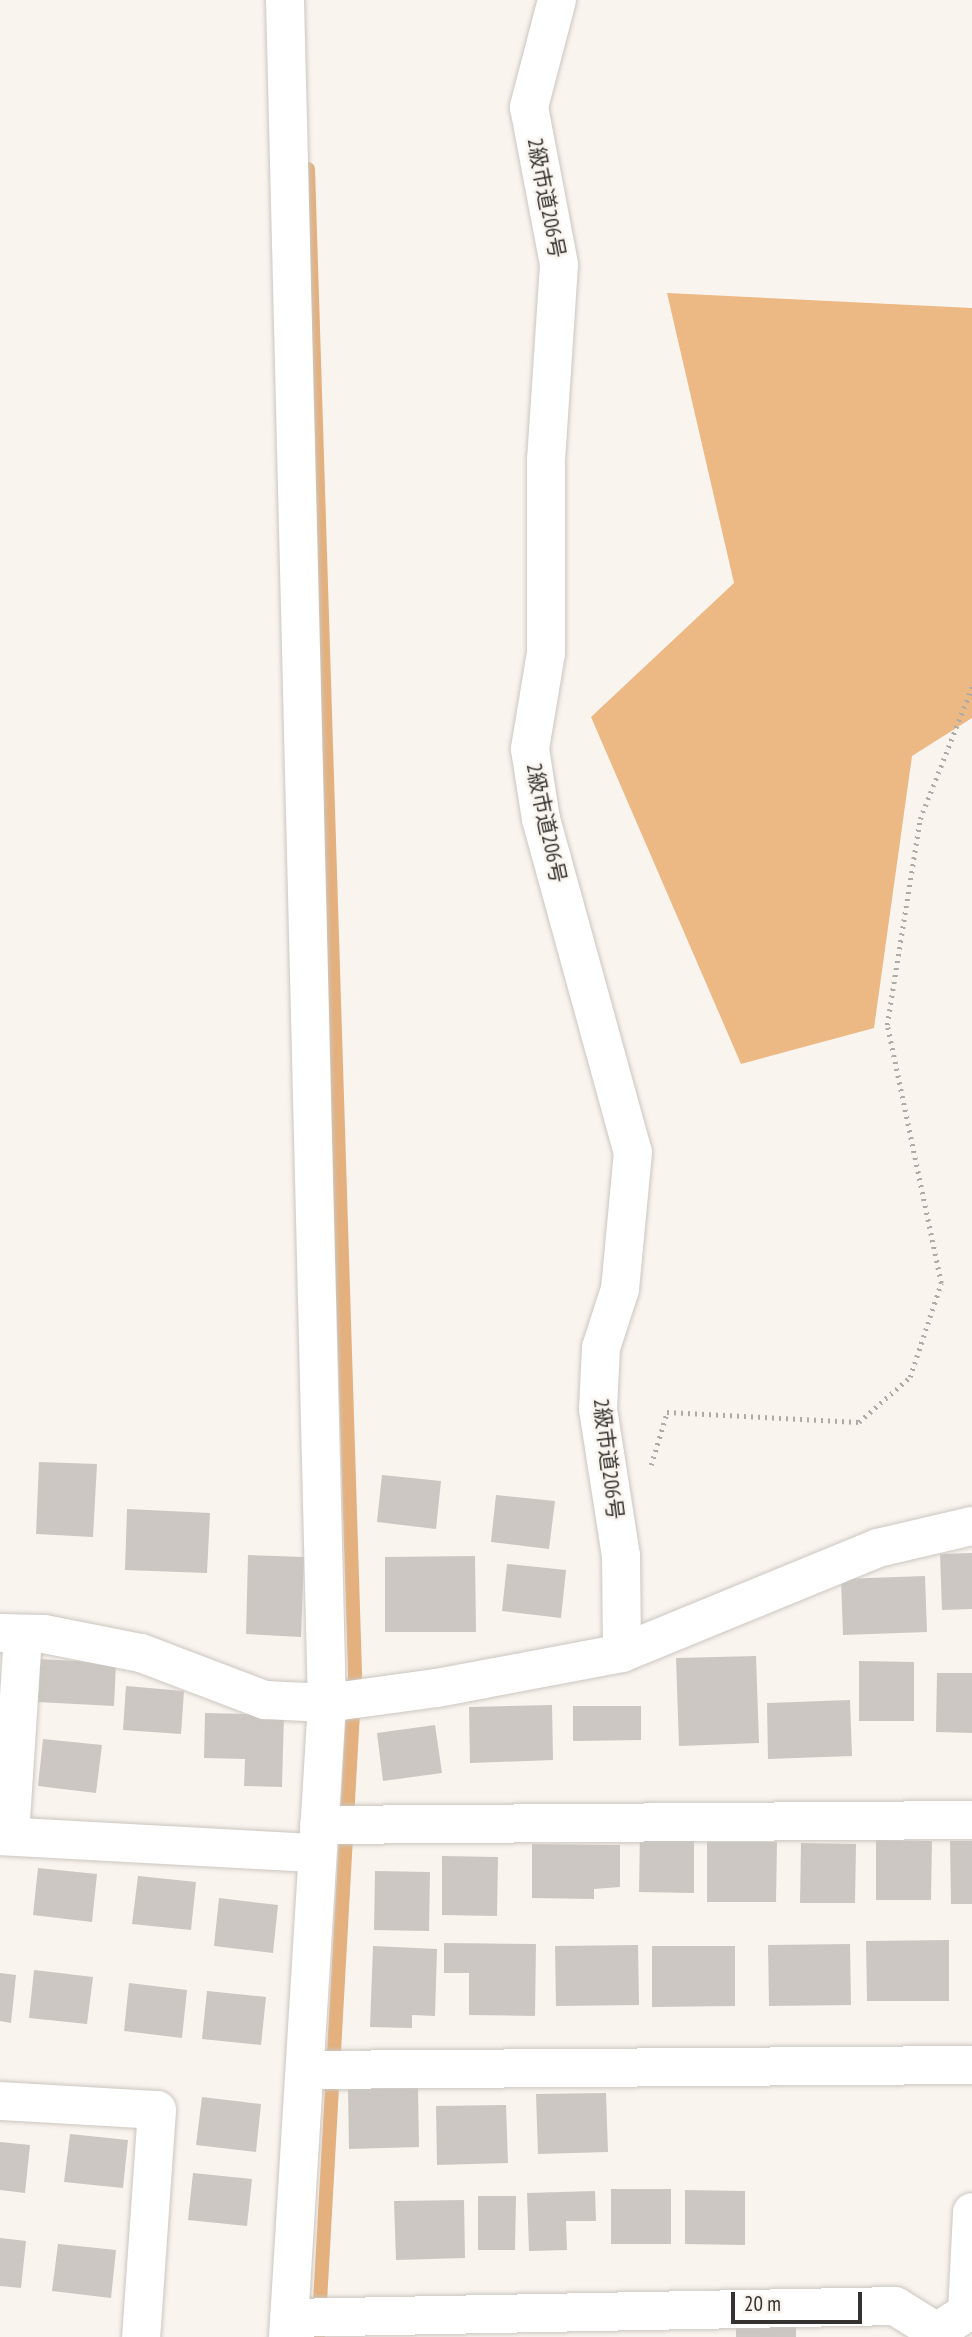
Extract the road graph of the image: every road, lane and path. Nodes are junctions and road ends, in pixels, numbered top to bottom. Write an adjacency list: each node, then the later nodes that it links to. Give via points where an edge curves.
1 (285, 0): 8 (street)
2 (557, 0): 7 (street, 2級市道206号, via 529,107 559,265 546,460 546,653 530,749 541,819 632,1152 620,1289 601,1348 598,1409 621,1556)
3 (972, 687): 4 (path, via 919,819 887,1025 941,1283 910,1377 859,1422 667,1412)
4 (646, 1478)
5 (972, 1526): 7 (street, via 878,1548)
6 (12, 1633): 8 (street, via 141,1653 265,1700); 10 (street)
7 (622, 1653): 8 (street, via 437,1688)
8 (327, 1703): 11 (street)
9 (972, 1820): 11 (street)
10 (5, 1836): 11 (street)
11 (318, 1839): 13 (street)
12 (972, 2065): 13 (street)
13 (305, 2070): 17 (street)
14 (0, 2101): 18 (street, via 157,2110)
15 (972, 2212): 16 (street)
16 (951, 2322): 17 (street, via 895,2306)
17 (288, 2328)
18 (142, 2337)

